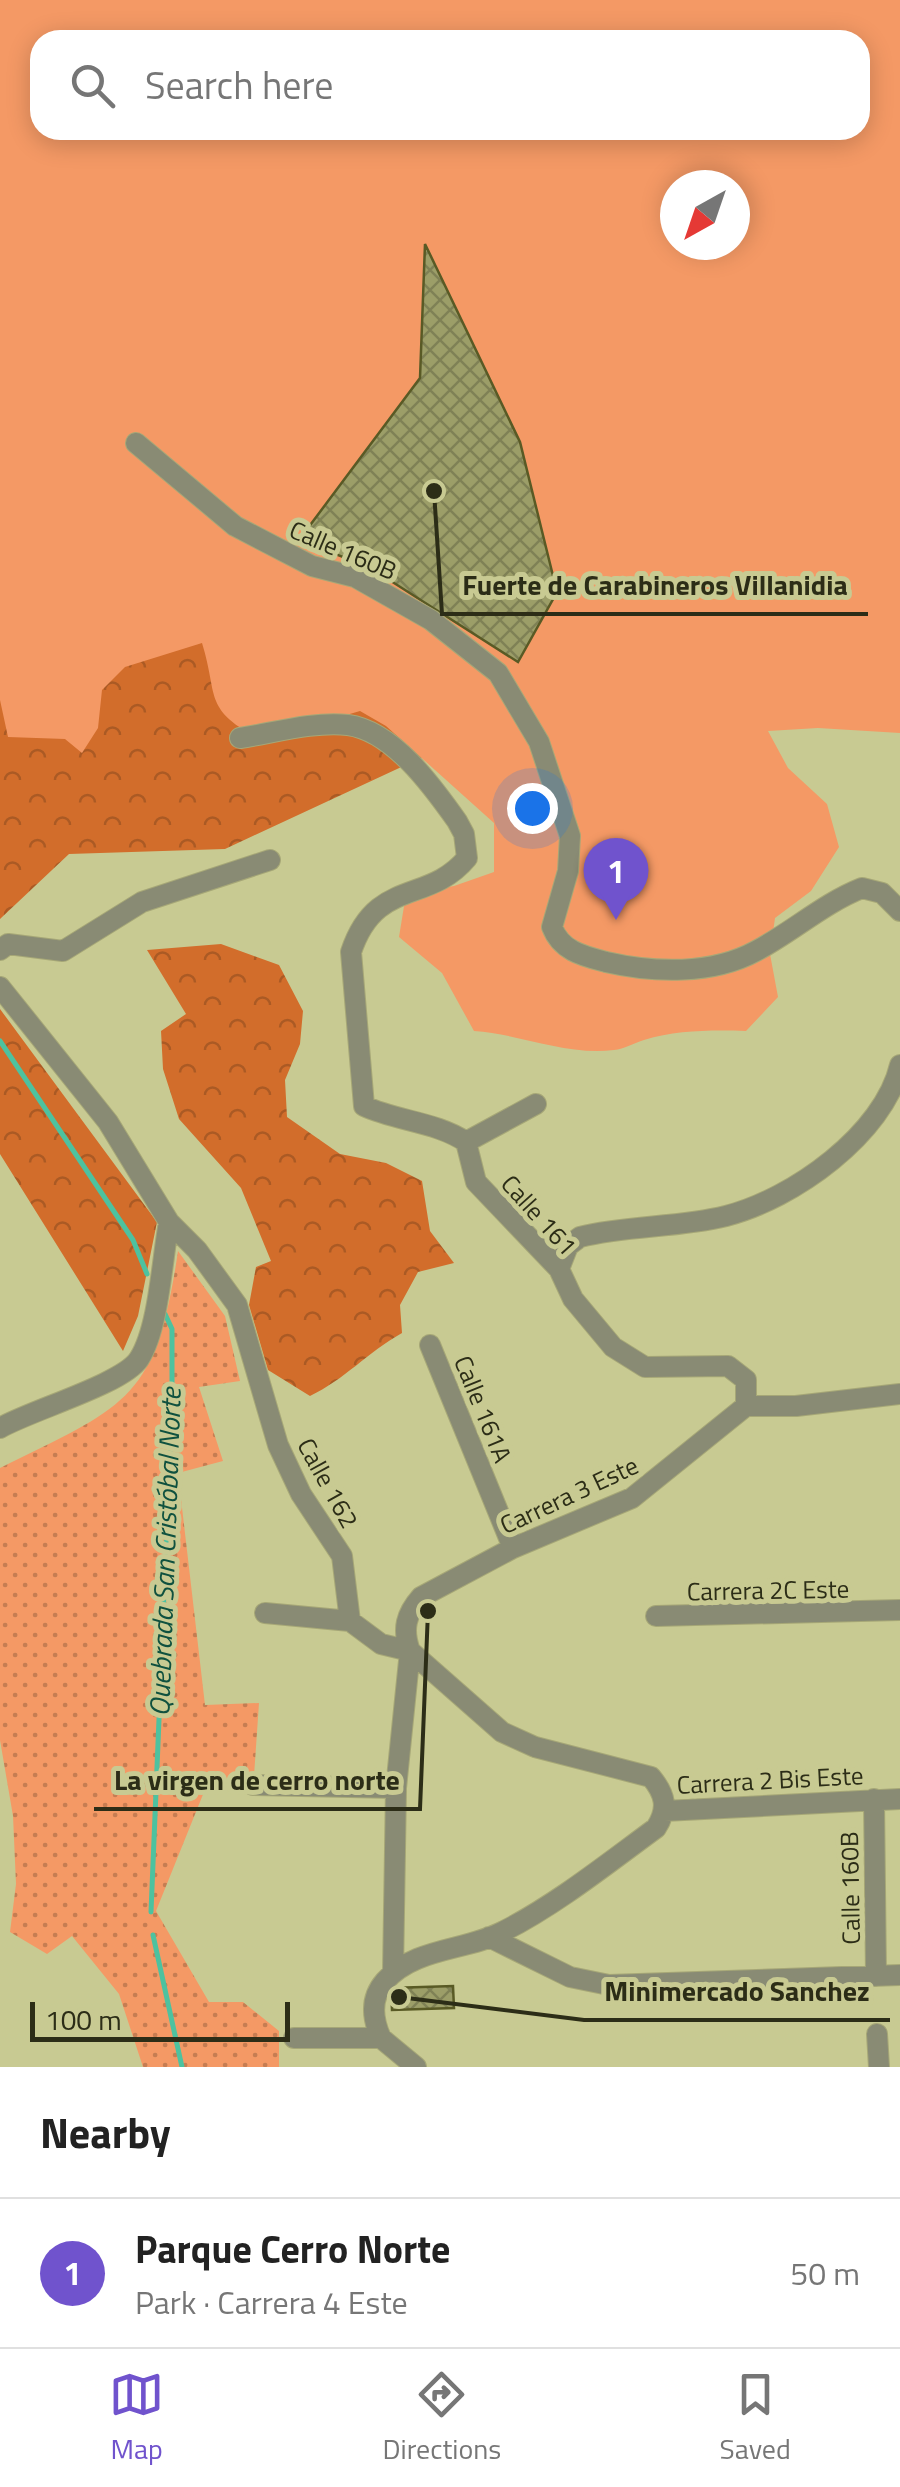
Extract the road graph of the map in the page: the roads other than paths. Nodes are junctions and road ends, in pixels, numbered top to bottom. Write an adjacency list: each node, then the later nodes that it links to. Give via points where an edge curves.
1 (136, 443): 4 (street, Calle 160B, via 234,526 386,594 498,673 539,742 558,791 570,836 568,871 552,912 556,937 574,952 610,963 720,966 756,952 851,892 872,887)
2 (240, 738): 9 (street, via 317,726 368,731 427,783 464,834 467,858 454,873 386,900 358,932 351,952 364,1106)
3 (270, 860): 5 (street, via 142,902 63,951 8,944)
4 (900, 911)
5 (0, 950)
6 (0, 988): 10 (street, Calle 162, via 108,1122)
7 (900, 1065): 11 (street, via 888,1099 855,1142 750,1208 580,1238 568,1246)
8 (536, 1104): 9 (street)
9 (466, 1142): 11 (street, Calle 161, via 483,1192)
10 (169, 1222): 15 (street, via 138,1362); 20 (street, Calle 162, via 237,1304 278,1445 342,1556)
11 (559, 1269): 14 (street, Calle 161, via 573,1300 629,1360 665,1370 728,1366 746,1380)
12 (430, 1345): 16 (street, Calle 161A)
13 (900, 1394): 14 (street)
14 (746, 1406): 16 (street, Carrera 3 Este, via 632,1498)
15 (0, 1428)
16 (513, 1548): 21 (street, Carrera 3 Este, via 421,1597 405,1623)
17 (891, 1612): 19 (street, Carrera 2C Este)
18 (265, 1613): 20 (street)
19 (656, 1616)
20 (350, 1621): 21 (street, via 382,1644)
21 (410, 1651): 23 (street); 26 (street, via 502,1732 535,1748 638,1771 650,1777)
22 (252, 1785): 23 (street)
23 (396, 1788): 28 (street)
24 (874, 1799): 25 (street, Carrera 2 Bis Este); 26 (street, Carrera 2 Bis Este); 30 (street, Calle 160B)
25 (900, 1799)
26 (663, 1801): 27 (street, Carrera 2 Bis Este, via 656,1828)
27 (489, 1937): 28 (street, Carrera 2 Bis Este, via 418,1959); 30 (street, via 570,1977 609,1985)
28 (394, 1974): 33 (street, via 373,2010)
29 (900, 1975): 30 (street)
30 (876, 1976)
31 (877, 2034): 35 (street)
32 (294, 2038): 33 (street)
33 (382, 2038): 34 (street)
34 (416, 2067)
35 (878, 2067)

